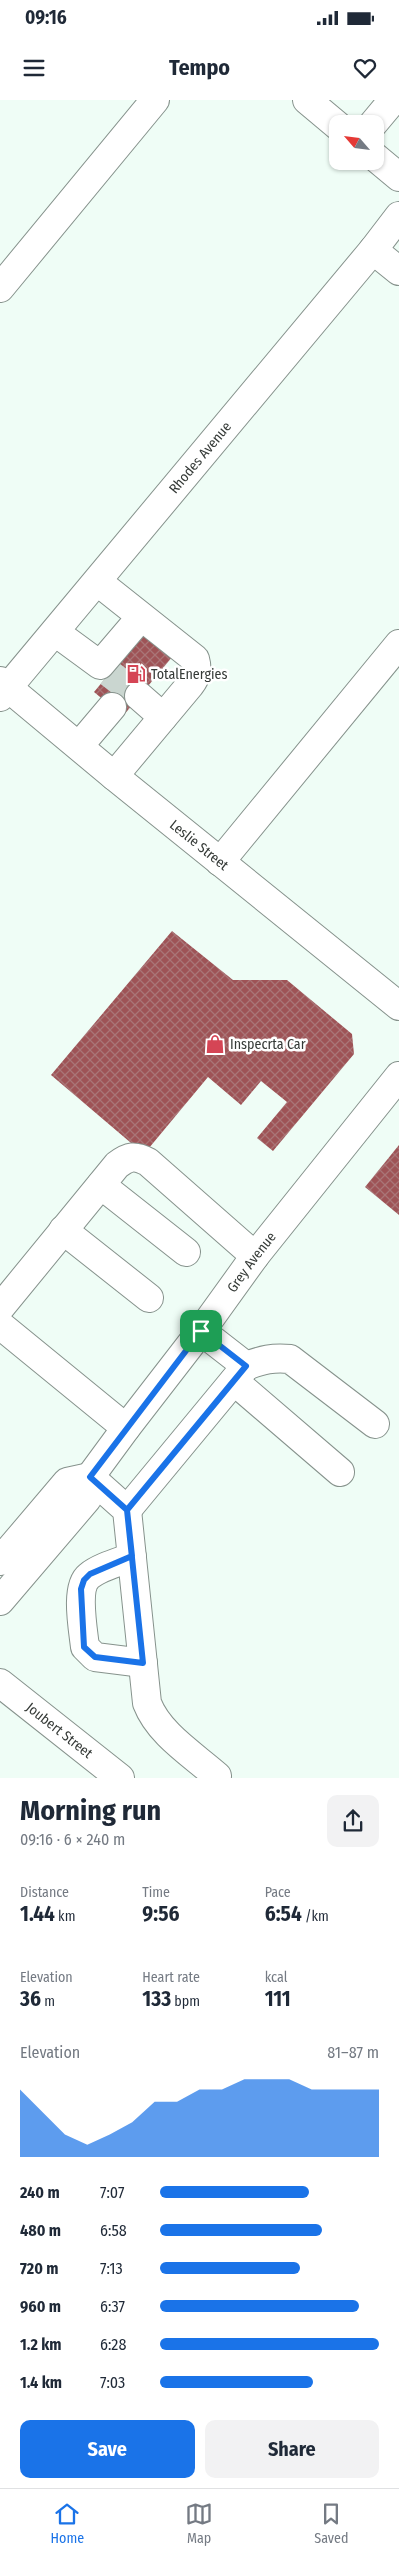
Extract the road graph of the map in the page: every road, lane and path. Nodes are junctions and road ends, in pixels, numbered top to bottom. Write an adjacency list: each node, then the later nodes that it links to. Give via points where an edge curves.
1 (155, 100): 11 (street)
2 (307, 100): 5 (street)
3 (394, 104): 4 (street)
4 (382, 115)
5 (329, 118)
6 (384, 164): 7 (street)
7 (399, 177)
8 (399, 216): 9 (street, Rhodes Avenue)
9 (373, 250): 10 (street); 12 (street, Rhodes Avenue)
10 (399, 272)
11 (0, 288)
12 (98, 582): 13 (street); 14 (street, Rhodes Avenue)
13 (141, 617): 14 (street, via 104,669); 19 (street, via 195,659 197,667 196,678)
14 (55, 632): 16 (street, Rhodes Avenue)
15 (399, 644): 22 (street)
16 (3, 688): 20 (street, Leslie Street)
17 (139, 696): 19 (street)
18 (112, 707): 20 (street)
19 (163, 717): 21 (street)
20 (79, 746): 21 (street, Leslie Street)
21 (114, 776): 22 (street, Leslie Street)
22 (220, 862): 23 (street, Leslie Street)
23 (399, 1006)
24 (399, 1076): 28 (street, Grey Avenue)
25 (100, 1185): 26 (street); 27 (street); 28 (street, via 117,1164 128,1157 138,1157 148,1162)
26 (63, 1230): 29 (street); 30 (street)
27 (186, 1252)
28 (255, 1256): 32 (street, Grey Avenue)
29 (149, 1298)
30 (0, 1308)
31 (0, 1326): 35 (street)
32 (201, 1331): 33 (street); 35 (street, Grey Avenue)
33 (240, 1374): 34 (street, via 262,1360 290,1359); 36 (street); 38 (street)
34 (375, 1424)
35 (126, 1428): 37 (street, Grey Avenue)
36 (340, 1472)
37 (90, 1477): 38 (street); 40 (street, via 67,1482); 41 (street, Grey Avenue, via 87,1499)
38 (127, 1510): 39 (street)
39 (132, 1556): 42 (street); 42 (street, via 90,1574 84,1580 81,1589 84,1647 95,1657)
40 (0, 1561)
41 (0, 1601)
42 (143, 1663): 44 (street, via 147,1703 152,1717)
43 (0, 1683): 45 (street, Joubert Street)
44 (217, 1776)
45 (120, 1778)

